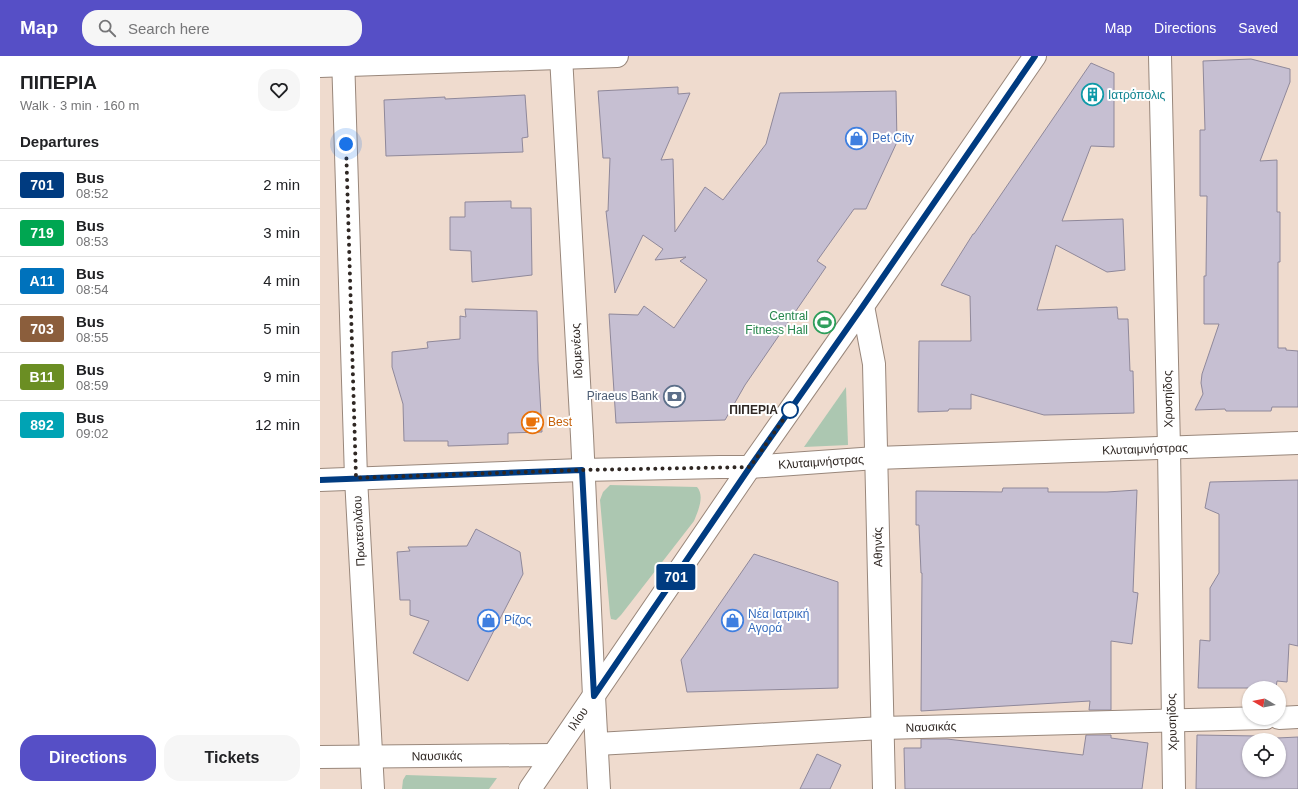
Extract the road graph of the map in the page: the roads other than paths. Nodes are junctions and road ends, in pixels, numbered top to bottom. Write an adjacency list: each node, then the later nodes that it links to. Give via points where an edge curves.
1 (618, 56): 4 (street)
2 (1035, 56): 7 (street, Ιλίου)
3 (1160, 56): 9 (street, Χρυσηίδος)
4 (561, 57): 5 (street); 12 (street, Ιδομενέως)
5 (344, 60): 6 (street); 13 (street, Πρωτεσιλάου)
6 (320, 66)
7 (863, 306): 10 (street, Αθηνάς, via 874,364); 11 (street, Ιλίου)
8 (1298, 444): 9 (street, Κλυταιμνήστρας)
9 (1169, 448): 10 (street, Κλυταιμνήστρας); 19 (street, Χρυσηίδος, via 1171,686)
10 (876, 458): 11 (street, Κλυταιμνήστρας); 20 (street, Αθηνάς)
11 (750, 467): 12 (street, Κλυταιμνήστρας); 15 (street, Ιλίου)
12 (582, 470): 13 (street, Κλυταιμνήστρας); 15 (street, Ιδομενέως)
13 (356, 478): 14 (street, Κλυταιμνήστρας); 23 (street, Πρωτεσιλάου)
14 (320, 480)
15 (594, 696): 21 (street, Ιδομενέως); 22 (street, Ιλίου)
16 (1298, 717): 17 (street)
17 (1286, 718)
18 (1242, 719): 19 (street, Ναυσικάς)
19 (1174, 720): 20 (street, Ναυσικάς); 29 (street, Χρυσηίδος)
20 (882, 728): 21 (street, Ναυσικάς); 28 (street, Αθηνάς)
21 (597, 744): 27 (street, Ιδομενέως)
22 (553, 755): 23 (street, Ναυσικάς); 26 (street, Ιλίου)
23 (372, 756): 24 (street, Ναυσικάς); 25 (street, Πρωτεσιλάου)
24 (320, 757)
25 (373, 789)
26 (530, 789)
27 (599, 789)
28 (884, 789)
29 (1174, 789)

